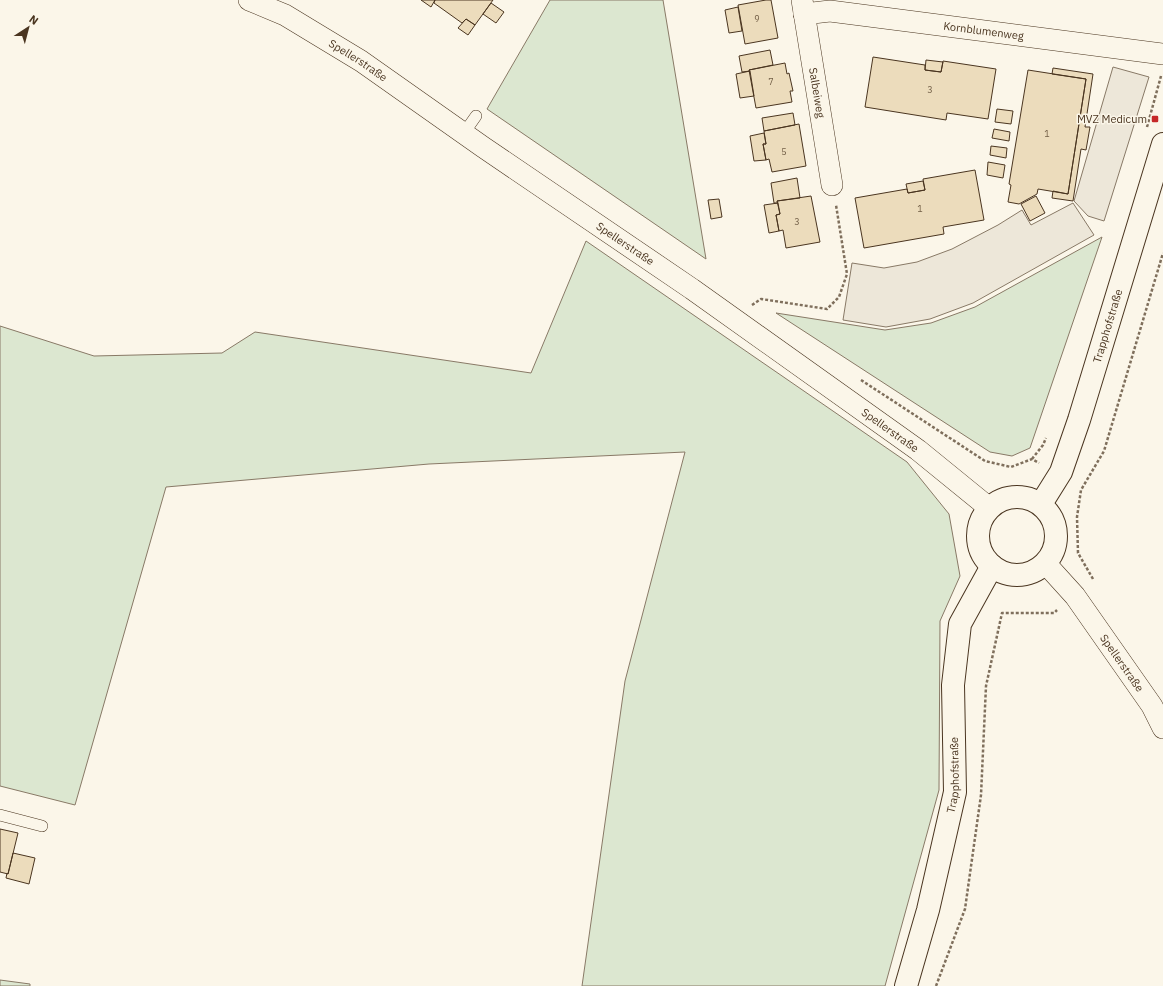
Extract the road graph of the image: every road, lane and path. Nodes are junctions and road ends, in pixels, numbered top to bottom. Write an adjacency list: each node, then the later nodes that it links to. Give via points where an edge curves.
1 (249, 0): 5 (street, Spellerstraße, via 285,16 361,61)
2 (803, 7): 3 (street, Kornblumenweg); 7 (street, Salbeiweg)
3 (1163, 54)
4 (476, 116): 5 (lane)
5 (464, 134): 11 (street, Spellerstraße, via 692,289 918,450)
6 (1163, 144): 10 (street, Trapphofstraße, via 1079,420 1061,472)
7 (832, 185): 9 (path, via 847,274 839,297 827,309 761,300)
8 (1163, 253): 14 (path, via 1104,451 1081,490 1077,517 1078,553)
9 (750, 306)
10 (1041, 504): 11 (street, via 1022,496 1002,498); 12 (street, via 1055,522 1056,545)
11 (988, 507): 13 (street, via 978,529 980,550)
12 (1046, 564): 13 (street, via 1035,571 1013,575); 15 (street, Spellerstraße)
13 (992, 566): 20 (street, Trapphofstraße, via 960,624 953,685 955,792 928,910)
14 (1093, 581)
15 (1075, 596): 16 (street, Spellerstraße); 21 (path, via 1054,613 1002,613 986,686 981,795 965,909)
16 (1158, 702): 17 (street, Spellerstraße)
17 (1163, 728)
18 (0, 815): 19 (lane)
19 (42, 826)
20 (906, 986)
21 (936, 986)

